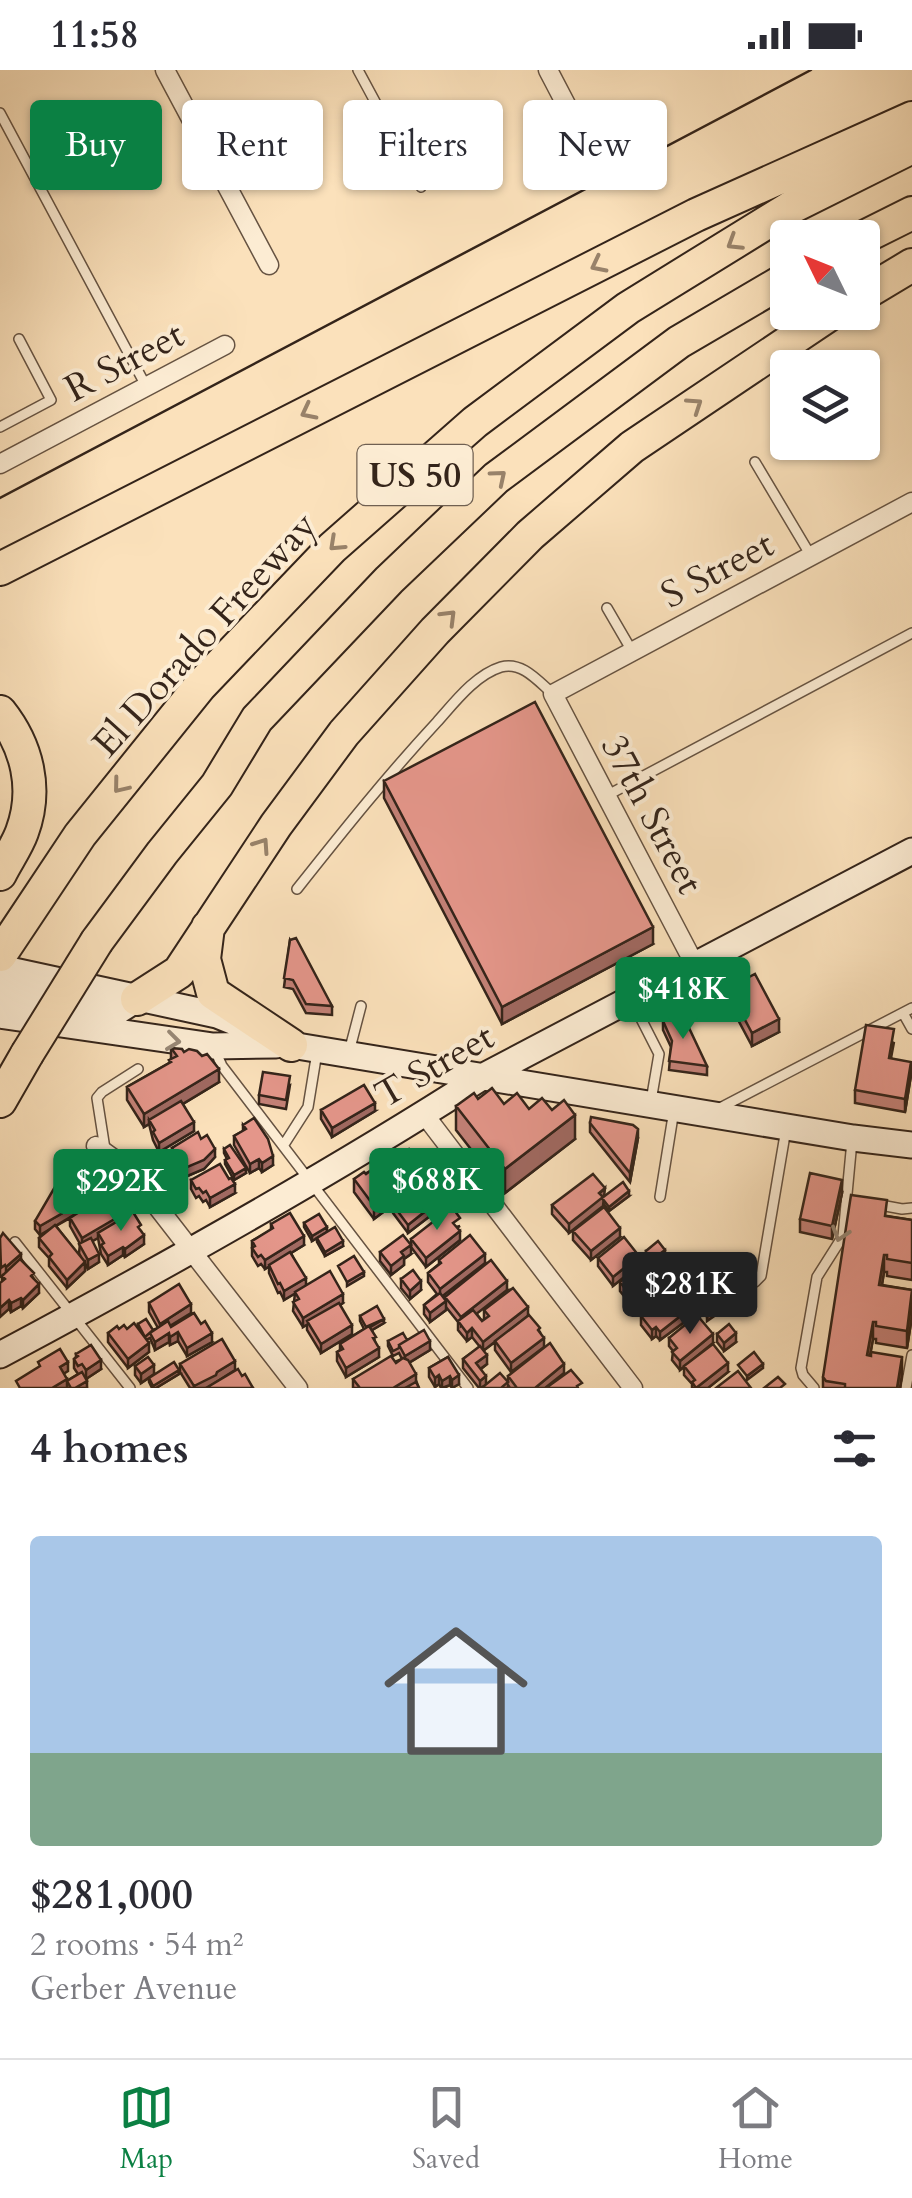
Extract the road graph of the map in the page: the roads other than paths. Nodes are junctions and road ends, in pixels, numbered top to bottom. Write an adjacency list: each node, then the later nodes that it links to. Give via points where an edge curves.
1 (165, 70): 10 (street)
2 (358, 70): 4 (lane)
3 (548, 70): 5 (street)
4 (374, 100)
5 (564, 100)
6 (0, 113): 17 (lane)
7 (911, 128): 23 (highway, one-way to 23, via 696,215); 34 (highway, El Dorado Freeway / US 50, one-way to 34, via 628,308 475,422 332,548 200,686 80,835)
8 (912, 213): 9 (highway)
9 (880, 229)
10 (269, 265)
11 (912, 265): 12 (highway)
12 (880, 284)
13 (770, 289): 49 (highway, US 50, one-way to 13, bridge, via 97,941 217,785 257,719 496,478 679,342)
14 (806, 330): 33 (highway, one-way to 14, via 344,733 530,535 632,447)
15 (19, 339): 18 (lane, via 51,400)
16 (225, 344): 17 (street, R Street)
17 (146, 386): 20 (street, R Street)
18 (0, 427)
19 (756, 462): 22 (lane)
20 (0, 464)
21 (912, 502): 22 (street, S Street)
22 (811, 556): 26 (street, S Street)
23 (0, 569)
24 (608, 608): 26 (lane)
25 (912, 633): 29 (lane)
26 (632, 651): 27 (street, S Street)
27 (553, 694): 29 (street, 37th Street); 32 (lane, via 520,666 484,676 384,779)
28 (0, 712): 31 (highway, via 30,777 22,831)
29 (606, 796): 35 (street, 37th Street)
30 (912, 851): 35 (main road, T Street)
31 (0, 874)
32 (297, 888)
33 (208, 926): 38 (highway, via 179,972); 45 (highway, via 204,959 214,993)
34 (0, 956)
35 (695, 965): 39 (main road, T Street)
36 (0, 968): 38 (main road)
37 (0, 991): 38 (main road, via 118,1012)
38 (138, 999): 45 (main road, via 217,1015)
39 (631, 999): 48 (main road, T Street); 50 (lane, via 658,1054)
40 (361, 1006): 46 (lane)
41 (907, 1010): 43 (lane); 51 (lane)
42 (0, 1015): 44 (main road, one-way to 44)
43 (912, 1028)
44 (213, 1046): 45 (main road); 56 (lane)
45 (304, 1047): 46 (main road); 56 (lane, via 308,1106)
46 (348, 1054): 48 (main road)
47 (138, 1070): 57 (lane, via 97,1098)
48 (482, 1077): 50 (main road); 52 (main road, T Street)
49 (0, 1101)
50 (662, 1105): 51 (main road); 60 (lane)
51 (712, 1113): 53 (main road)
52 (424, 1114): 58 (main road, T Street); 71 (street)
53 (787, 1126): 54 (main road); 64 (lane, via 761,1276 755,1282)
54 (852, 1138): 55 (main road); 59 (lane)
55 (912, 1145)
56 (283, 1146): 58 (lane)
57 (100, 1149): 63 (street, via 128,1169)
58 (308, 1182): 63 (main road, T Street); 70 (lane)
59 (848, 1193): 61 (lane); 72 (lane, one-way to 72, via 843,1236 817,1277 801,1368)
60 (660, 1196)
61 (912, 1208)
62 (16, 1242): 65 (lane)
63 (192, 1249): 65 (main road, T Street); 69 (street)
64 (728, 1278)
65 (74, 1315): 66 (main road, T Street); 68 (lane)
66 (0, 1354)
67 (912, 1355): 73 (lane)
68 (130, 1388)
69 (298, 1388)
70 (468, 1388)
71 (633, 1388)
72 (814, 1388)
73 (906, 1388)

